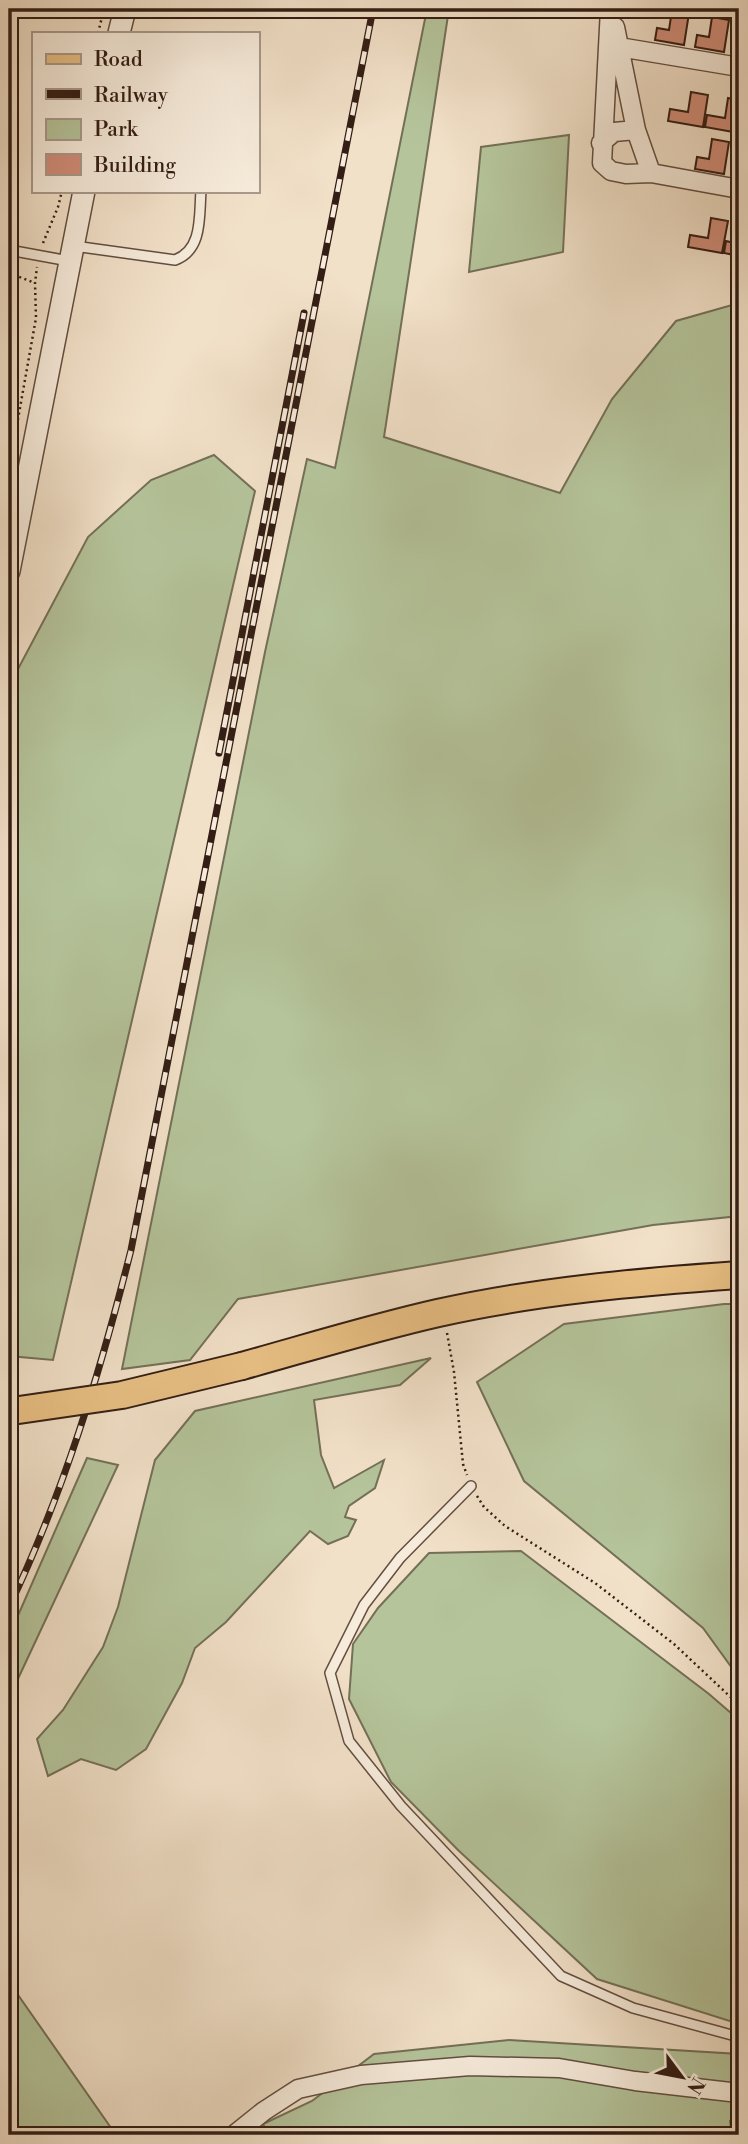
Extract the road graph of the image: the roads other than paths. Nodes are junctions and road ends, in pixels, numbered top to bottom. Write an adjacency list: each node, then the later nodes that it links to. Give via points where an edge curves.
1 (125, 9): 3 (street)
2 (610, 9): 4 (street); 7 (street)
3 (119, 32)
4 (619, 47): 5 (street); 6 (street)
5 (739, 66)
6 (636, 130): 7 (street, via 614,132); 8 (street)
7 (601, 143): 8 (street, via 601,163 611,171)
8 (651, 173): 9 (street)
9 (739, 188)
10 (84, 192): 13 (street)
11 (201, 192): 13 (lane, via 197,236 184,257)
12 (9, 250): 13 (lane, via 39,256)
13 (71, 254): 14 (street)
14 (9, 571)
15 (739, 1275): 16 (main road, bridge, via 637,1282 516,1298 437,1313 122,1395)
16 (10, 1411)
17 (471, 1486): 18 (lane, via 400,1558 364,1605 330,1673 349,1741 401,1806 561,1976 633,2008)
18 (739, 2037)
19 (739, 2093): 20 (street, via 559,2068 457,2067 361,2075 298,2090)
20 (234, 2135)

